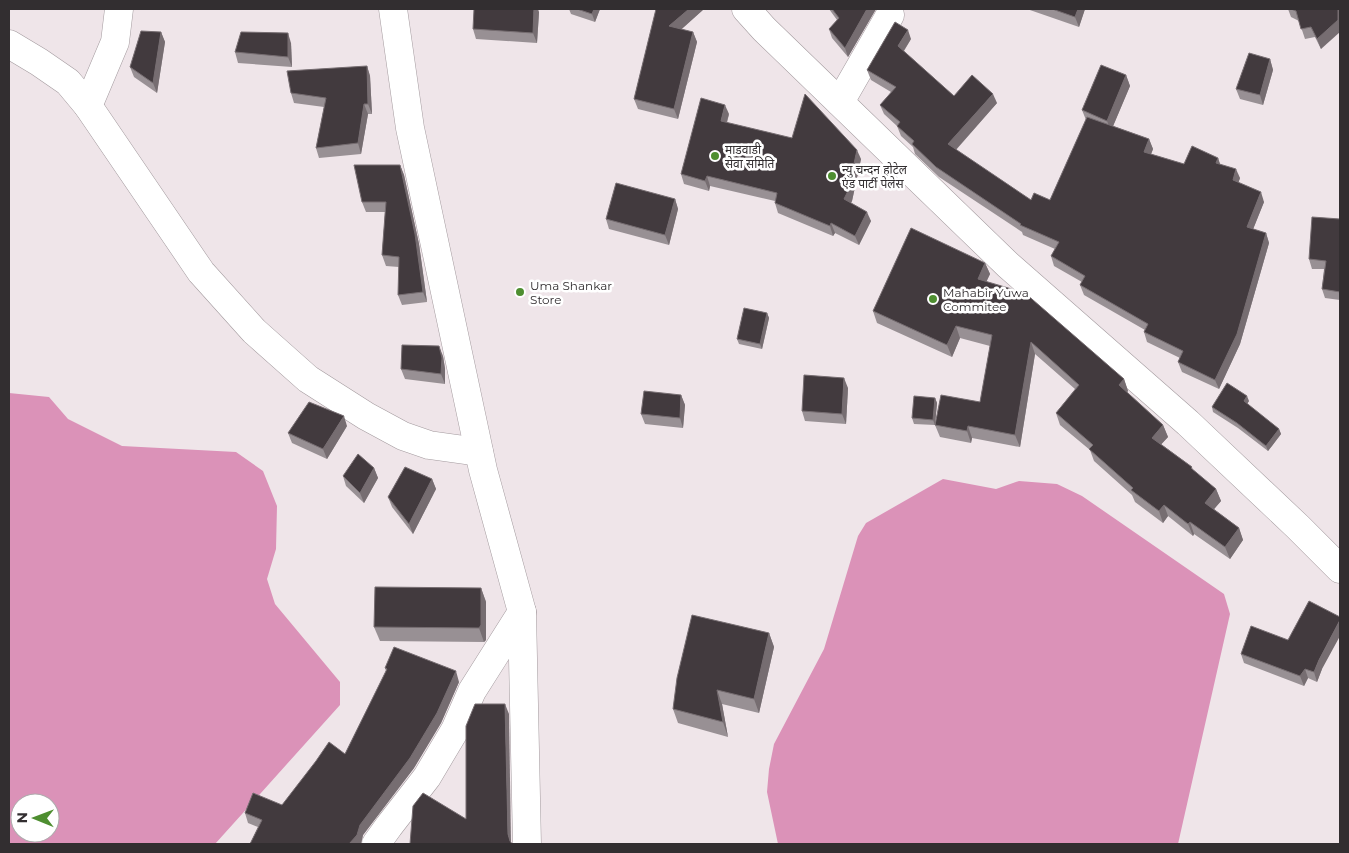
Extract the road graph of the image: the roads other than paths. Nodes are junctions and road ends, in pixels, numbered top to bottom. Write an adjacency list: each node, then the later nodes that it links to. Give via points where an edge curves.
1 (119, 9): 7 (street, via 114,42)
2 (393, 9): 8 (street, via 410,128)
3 (746, 9): 6 (street)
4 (890, 15): 6 (street)
5 (9, 44): 7 (street, via 68,82)
6 (840, 102): 9 (street, via 1008,265 1188,423)
7 (88, 106): 8 (street, via 201,272 254,332 308,379 366,416 429,445)
8 (479, 452): 10 (street)
9 (1340, 570)
10 (522, 612): 11 (street, via 472,691 455,730 427,776); 12 (street)
11 (376, 844)
12 (527, 844)

